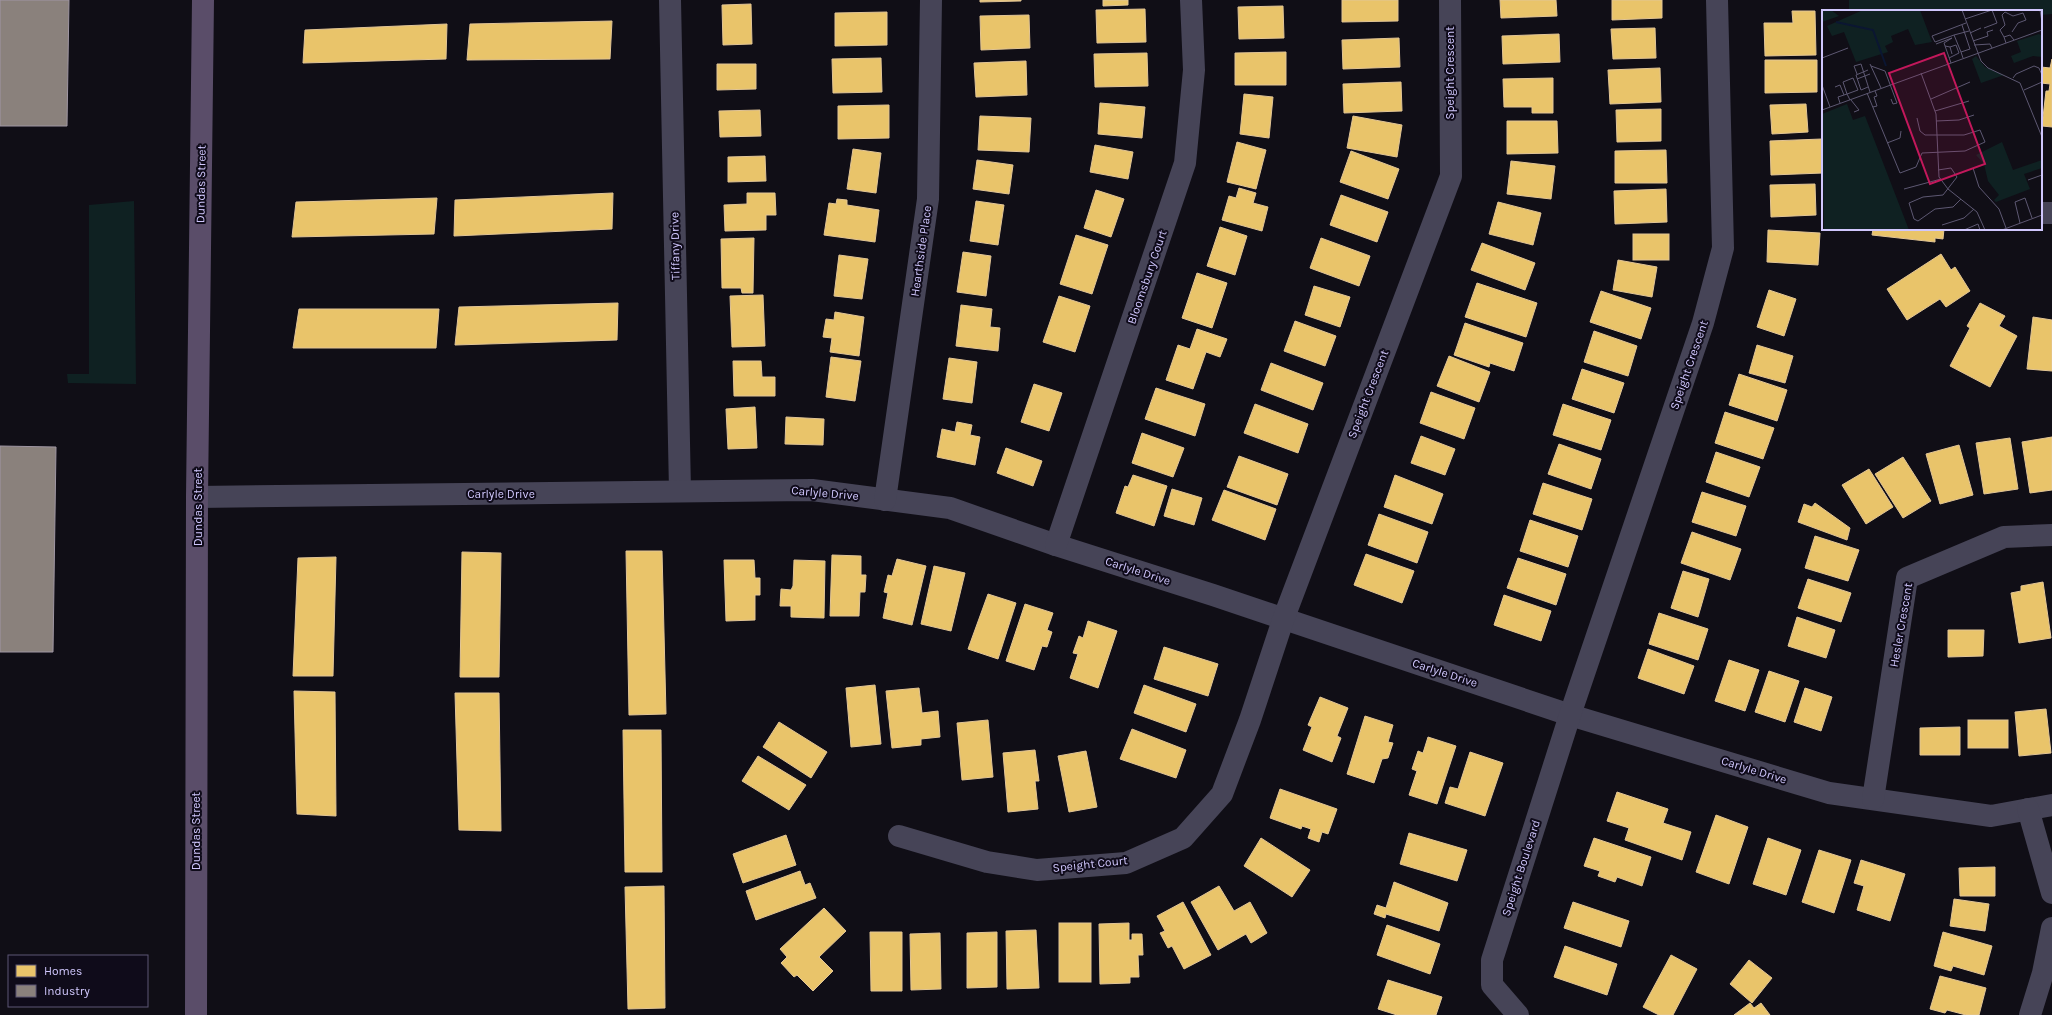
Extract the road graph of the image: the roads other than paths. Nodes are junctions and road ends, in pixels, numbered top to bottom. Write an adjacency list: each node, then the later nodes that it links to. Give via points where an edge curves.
1 (202, 0): 8 (main road, Dundas Street)
2 (670, 0): 7 (street, Tiffany Drive)
3 (931, 0): 9 (street, Hearthside Place, via 928,199)
4 (1191, 0): 11 (street, Bloomsbury Court, via 1194,70 1185,163)
5 (1450, 0): 12 (street, Speight Crescent, via 1451,176)
6 (1717, 0): 13 (street, Speight Crescent, via 1723,248 1703,323)
7 (680, 491): 8 (street, Carlyle Drive); 9 (street, Carlyle Drive, via 812,490)
8 (198, 497): 20 (main road, Dundas Street)
9 (885, 500): 11 (street, Carlyle Drive, via 950,508)
10 (2052, 535): 14 (street, Hesler Crescent, via 2004,537 1907,578)
11 (1056, 545): 12 (street, Carlyle Drive)
12 (1283, 620): 13 (street, Carlyle Drive); 17 (street, Speight Court, via 1222,794 1183,838 1126,863 1037,870 987,862)
13 (1570, 715): 14 (street, Carlyle Drive, via 1829,792); 21 (street, Speight Boulevard, via 1492,960 1492,984)
14 (1872, 799): 16 (street, Carlyle Drive, via 1991,816)
15 (2052, 805): 16 (street, Carlyle Drive)
16 (2028, 809): 18 (street)
17 (899, 836)
18 (2052, 893)
19 (2052, 928): 22 (street, via 2043,973)
20 (196, 1015)
21 (1518, 1015)
22 (2030, 1015)

